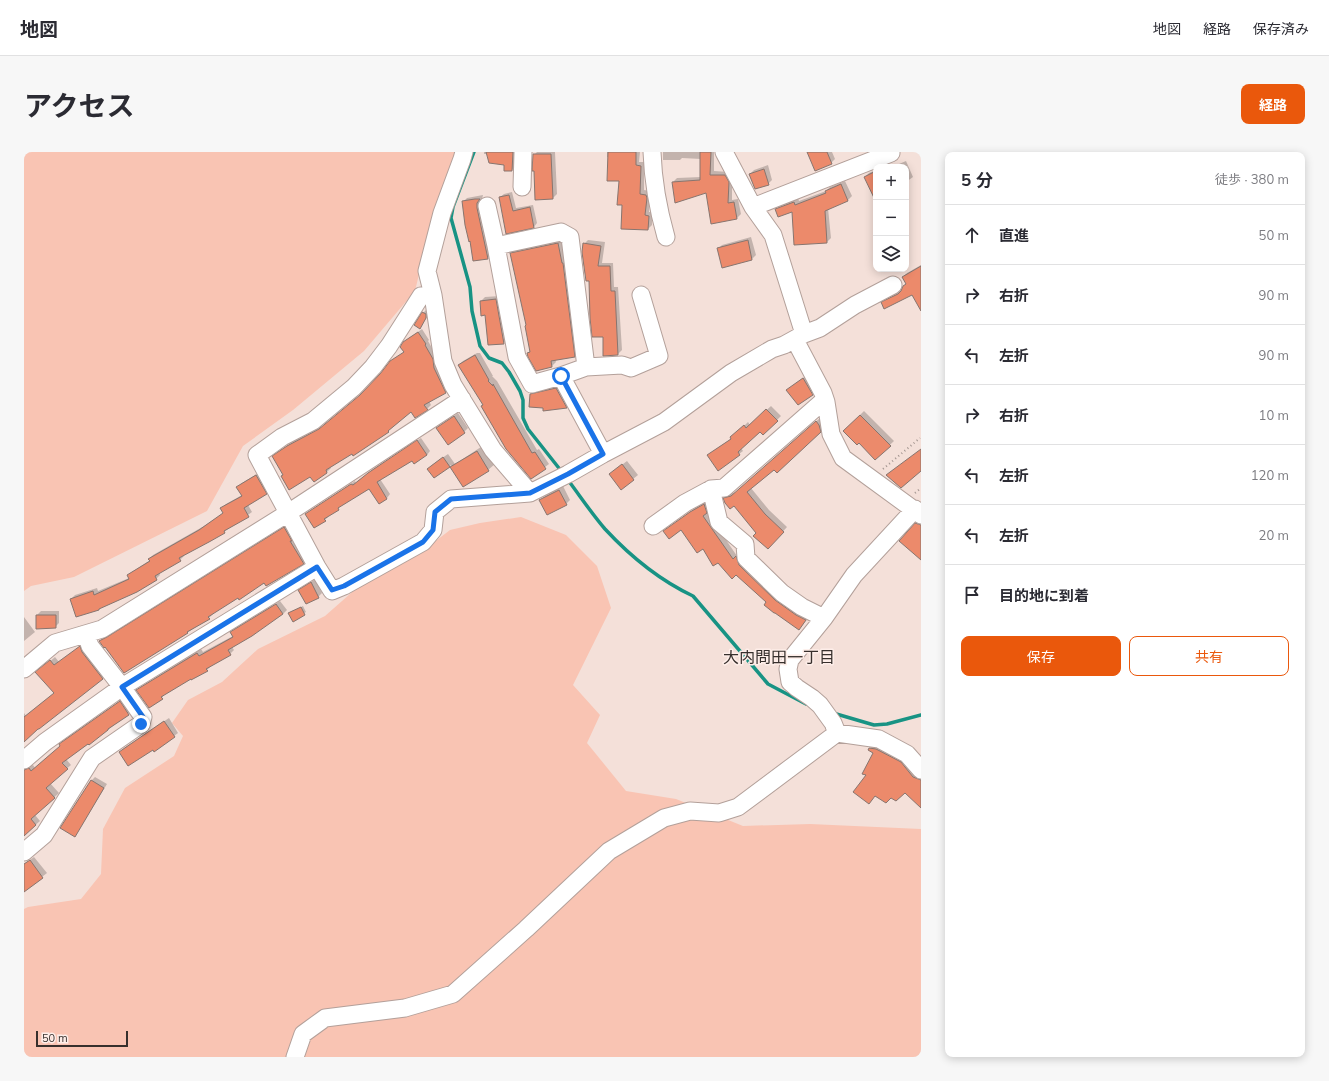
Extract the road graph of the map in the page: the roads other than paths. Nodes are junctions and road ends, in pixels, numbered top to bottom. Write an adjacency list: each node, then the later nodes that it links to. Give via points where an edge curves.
1 (464, 152): 12 (street, via 442,213 427,271)
2 (523, 152): 6 (street)
3 (652, 152): 9 (street, via 653,175)
4 (724, 152): 8 (street)
5 (891, 153): 8 (street)
6 (522, 188)
7 (487, 206): 10 (street)
8 (753, 207): 14 (street, via 773,235)
9 (666, 237)
10 (496, 246): 15 (street, via 561,232 570,237); 16 (street, via 517,357 532,384)
11 (893, 285): 14 (street)
12 (432, 295): 17 (street, via 443,361 453,385); 23 (street, via 421,296 389,346 354,388 313,421 257,455)
13 (640, 295): 15 (street, via 659,356 631,368 622,365)
14 (800, 337): 18 (street); 19 (street, via 772,349 731,373 664,422)
15 (586, 367): 16 (street)
16 (561, 376): 19 (street)
17 (462, 398): 21 (street, via 493,450); 23 (street)
18 (826, 402): 20 (street, via 821,403 724,488); 22 (street, via 831,434 843,458 870,479)
19 (603, 454): 21 (street)
20 (710, 489): 24 (street); 26 (street, via 719,522 745,544 746,558 782,593)
21 (530, 493): 25 (street, via 451,499 435,512 433,530 423,542 344,586 332,590)
22 (916, 506): 26 (street, via 854,575)
23 (288, 513): 25 (street); 27 (street, via 102,629)
24 (653, 526)
25 (317, 567): 29 (street)
26 (824, 618): 30 (street, via 790,660 788,669 790,682 824,710)
27 (86, 634): 28 (street, via 55,643); 29 (street, via 90,646)
28 (24, 669)
29 (122, 687): 31 (street); 33 (street, via 143,717 141,724 92,758 44,835)
30 (837, 733): 32 (street, via 879,739 907,754); 34 (street, via 738,807 719,813 690,811 664,818 609,851 453,994 405,1008 325,1018 303,1034)
31 (24, 760)
32 (921, 770)
33 (24, 852)
34 (295, 1057)

